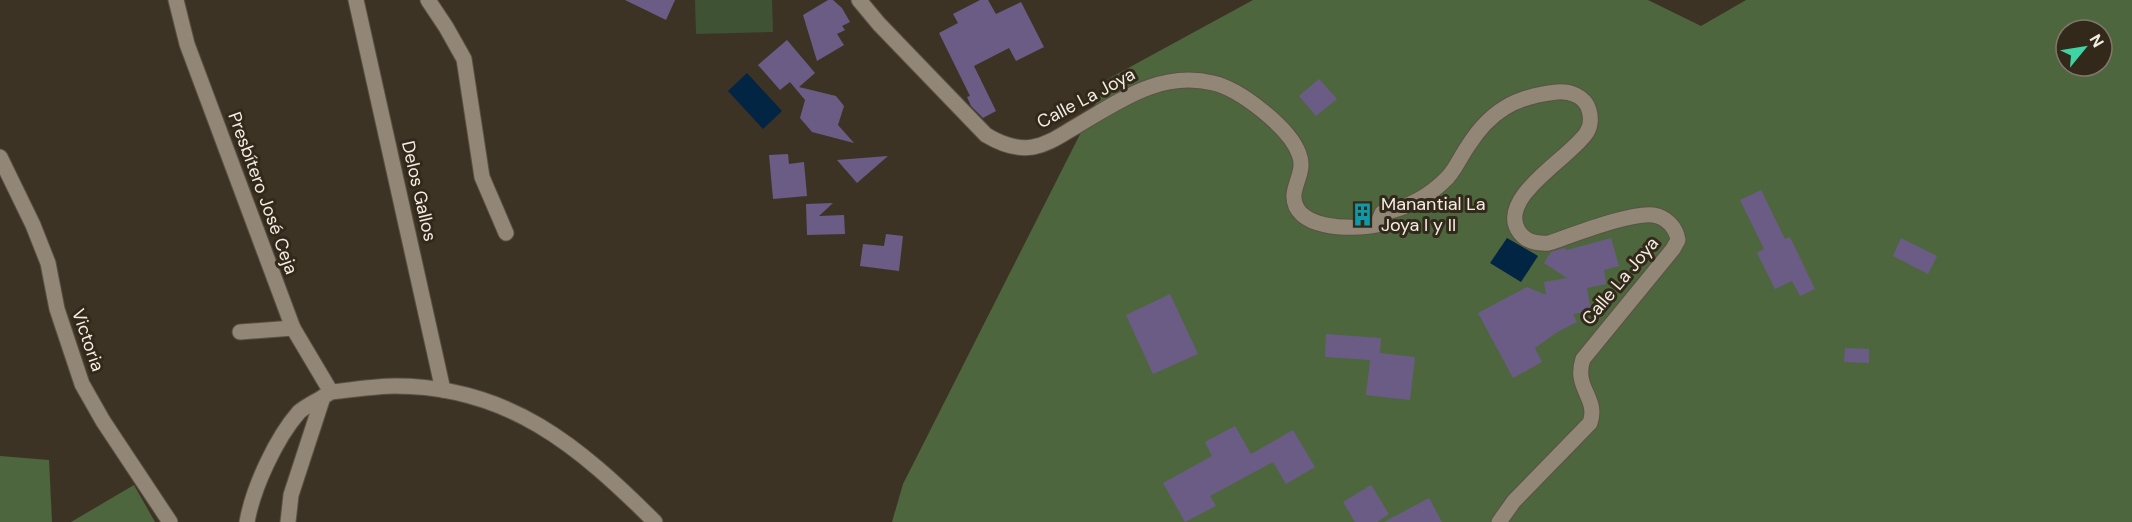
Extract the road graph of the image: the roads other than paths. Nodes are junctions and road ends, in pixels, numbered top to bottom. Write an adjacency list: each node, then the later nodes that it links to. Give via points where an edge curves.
1 (176, 0): 7 (street, Presbítero José Ceja, via 187,44)
2 (356, 0): 9 (street, Delos Gallos)
3 (428, 0): 6 (street, via 464,59 482,177)
4 (859, 0): 15 (street, Calle La Joya, via 986,135 1009,146 1032,147 1052,141 1155,84 1185,79 1230,88 1276,123 1296,147 1301,165 1294,192 1297,208 1307,219 1332,226 1377,225 1382,213 1406,207 1429,193 1449,176 1474,136 1504,107 1541,93 1577,95 1590,112 1587,133 1522,198 1514,214 1517,228 1529,241 1549,243 1629,217 1655,215 1673,227 1678,240 1583,359 1580,379 1593,410 1590,423)
5 (0, 157): 11 (street, Victoria, via 48,263 57,309 82,384)
6 (506, 233)
7 (292, 328): 8 (street); 10 (street, Presbítero José Ceja)
8 (240, 332)
9 (443, 390): 10 (street, via 393,386); 14 (street, via 488,401 551,432)
10 (327, 395): 12 (street, via 300,411 283,434 261,479); 13 (street, via 291,495)
11 (170, 522)
12 (247, 522)
13 (288, 522)
14 (655, 522)
15 (1499, 522)

